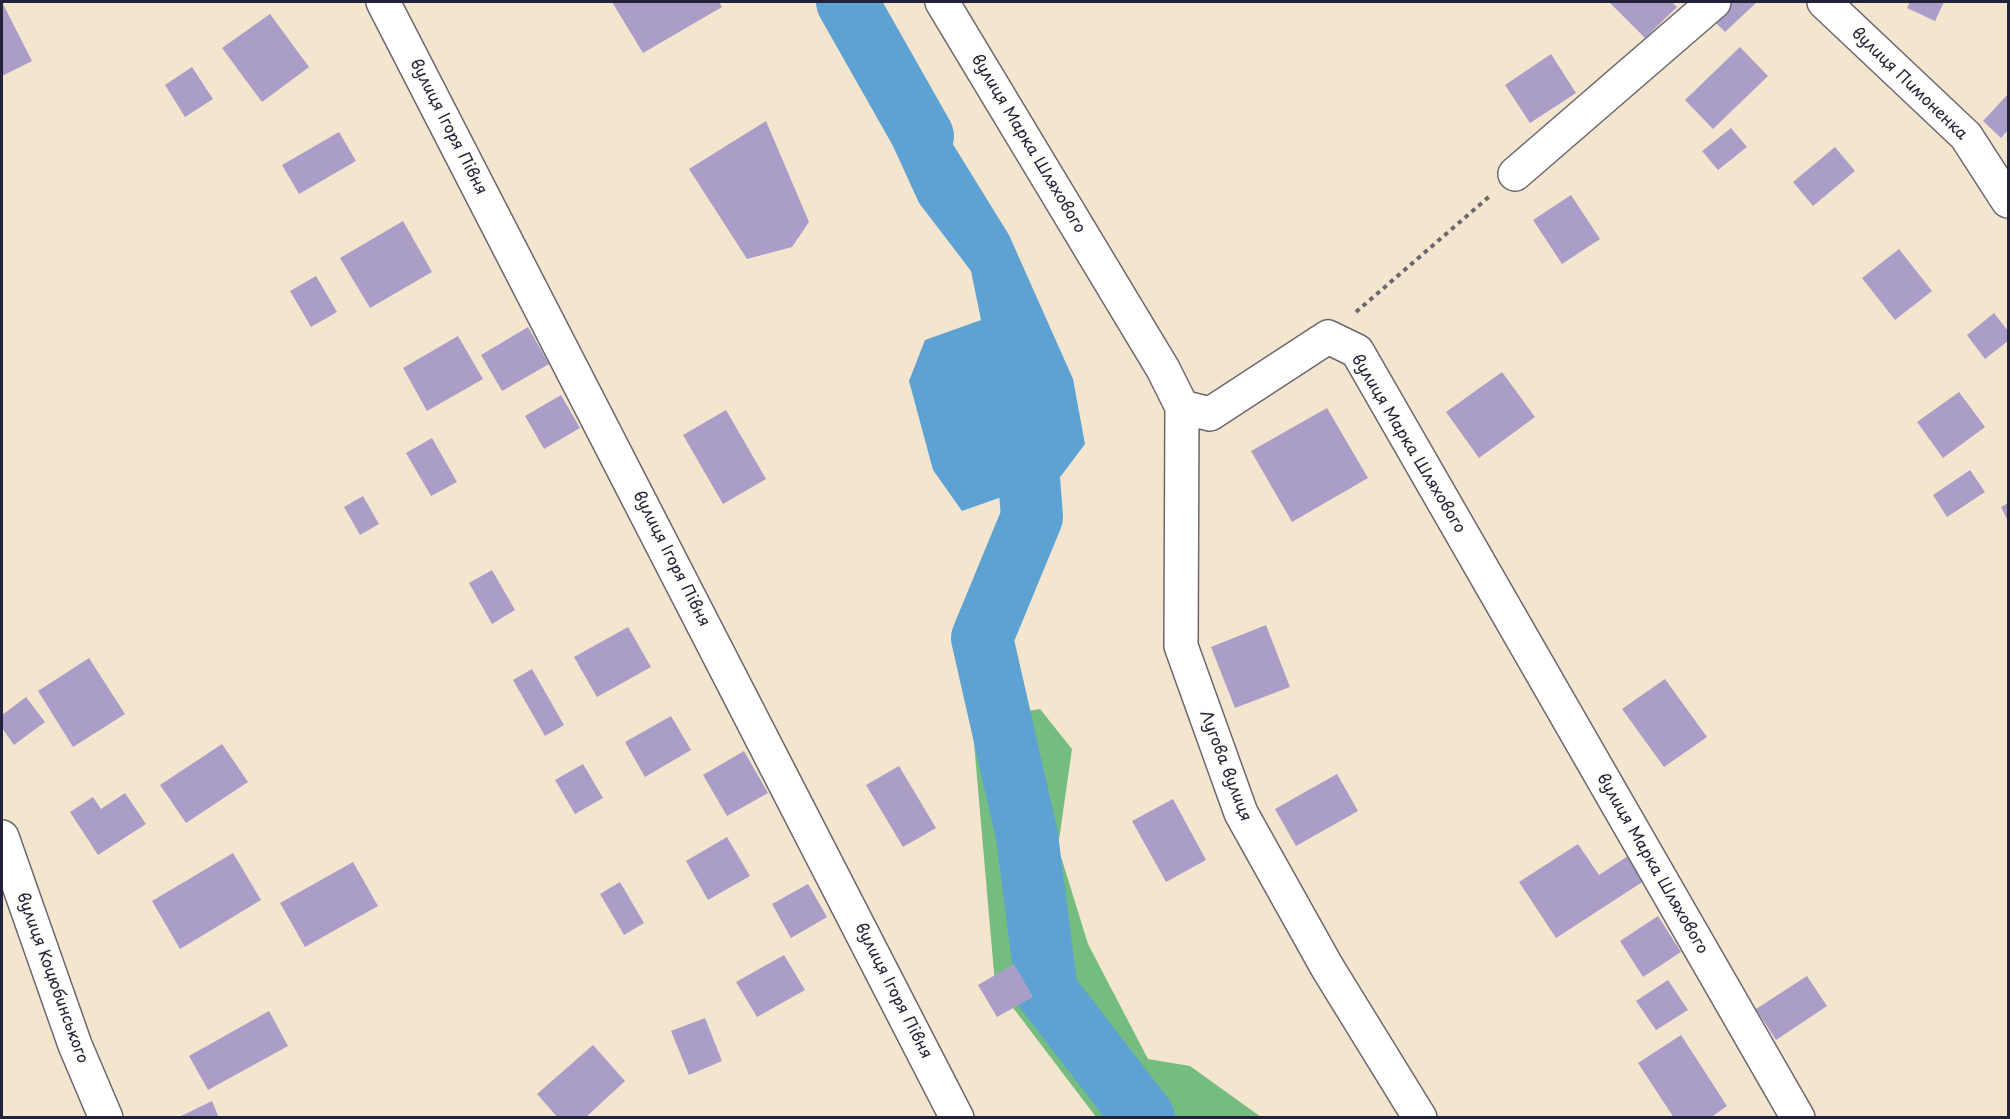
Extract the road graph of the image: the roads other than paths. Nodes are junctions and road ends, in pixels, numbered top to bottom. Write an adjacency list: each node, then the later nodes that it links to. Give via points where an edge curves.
1 (383, 2): 10 (street, вулиця Ігоря Півня)
2 (942, 2): 7 (street, вулиця Марка Шляхового, via 1163,369)
3 (1714, 2): 5 (street)
4 (1824, 2): 6 (street, вулиця Пимоненка, via 1966,136)
5 (1515, 174)
6 (2008, 201)
7 (1182, 407): 11 (street, Лугова вулиця, via 1181,646 1241,813 1327,967); 12 (street, вулиця Марка Шляхового, via 1210,414 1328,337 1357,351)
8 (2, 838): 9 (street, вулиця Коцюбинського, via 75,1045)
9 (106, 1118)
10 (957, 1118)
11 (1420, 1118)
12 (1798, 1118)

